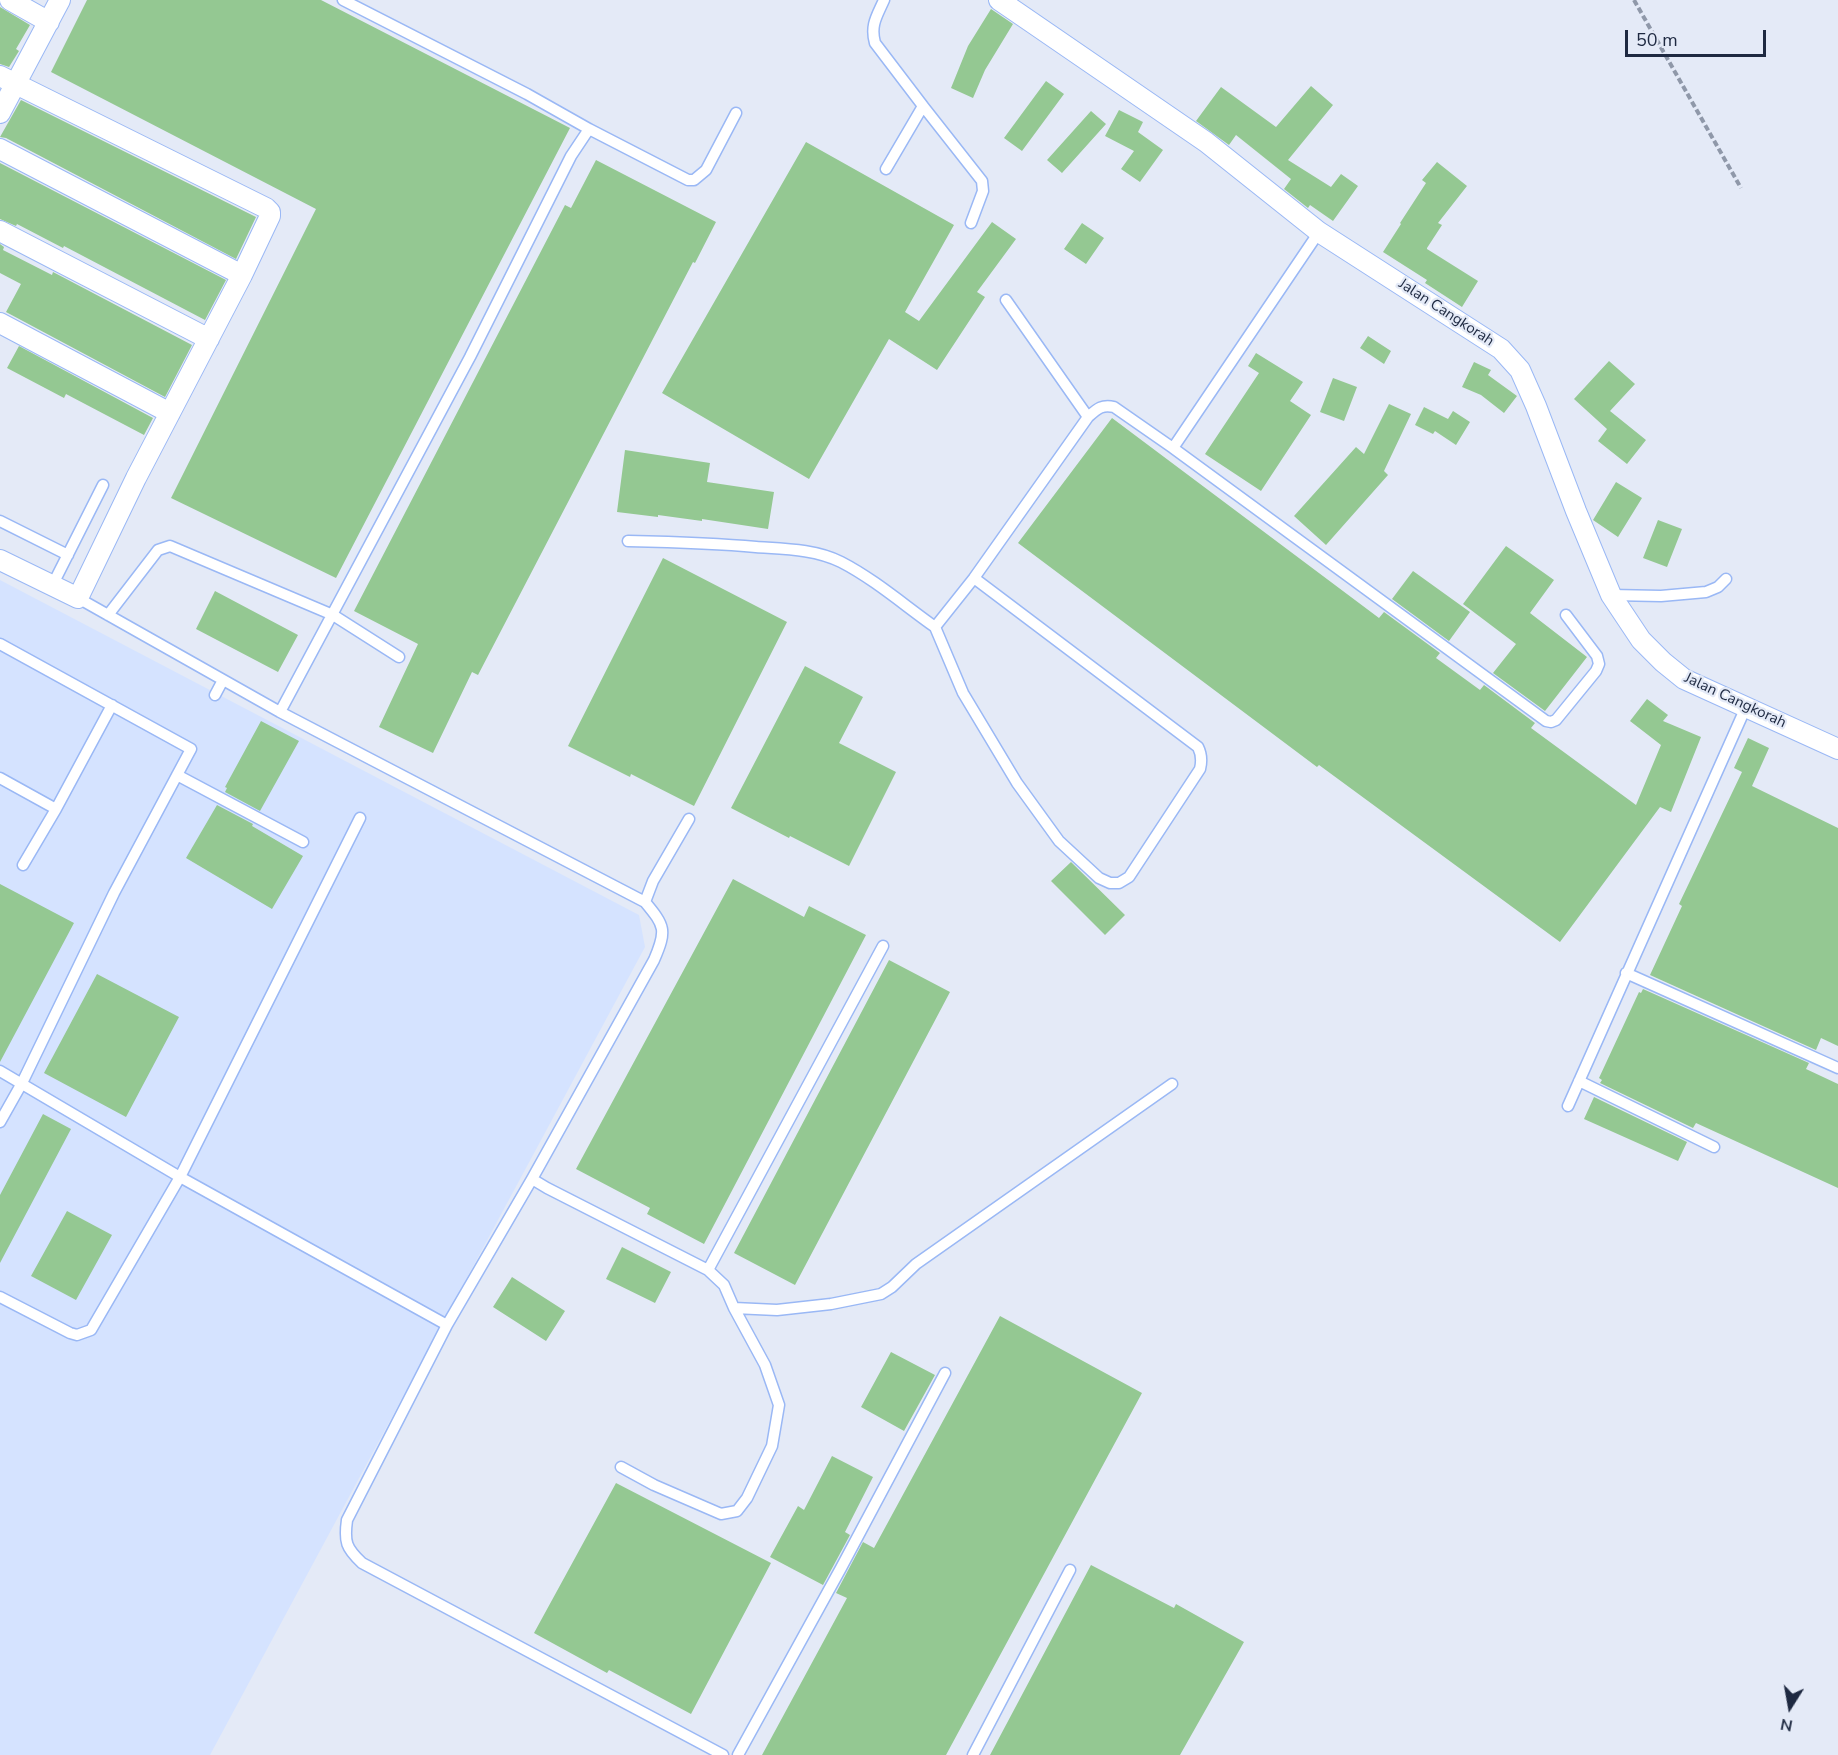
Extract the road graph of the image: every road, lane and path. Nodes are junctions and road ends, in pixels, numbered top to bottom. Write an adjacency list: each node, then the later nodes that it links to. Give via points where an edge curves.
1 (10, 0): 7 (street)
2 (60, 0): 7 (street)
3 (344, 0): 12 (lane)
4 (884, 0): 9 (lane, via 874,22 875,43)
5 (999, 0): 18 (street, Jalan Cangkorah, via 1206,142)
6 (1634, 0): 15 (path)
7 (49, 22): 8 (street)
8 (7, 80): 10 (street); 19 (street, via 266,208 269,220)
9 (922, 106): 14 (lane); 16 (lane, via 982,181 983,191)
10 (0, 113)
11 (736, 113): 12 (lane, via 706,170 694,180)
12 (589, 129): 37 (lane, via 571,156)
13 (0, 149): 19 (street)
14 (886, 169)
15 (1741, 188)
16 (971, 223)
17 (0, 231): 22 (street)
18 (1319, 232): 25 (lane); 34 (street, Jalan Cangkorah, via 1501,349 1520,370)
19 (242, 275): 22 (street)
20 (1006, 300): 24 (lane)
21 (0, 323): 23 (street)
22 (209, 339): 23 (street)
23 (170, 413): 35 (street)
24 (1088, 417): 25 (lane, via 1100,407 1114,407); 31 (lane)
25 (1173, 448): 38 (lane, via 1551,722 1599,664)
26 (104, 484): 29 (lane)
27 (0, 522): 29 (lane)
28 (628, 541): 39 (lane, via 701,542 818,554 862,574)
29 (68, 555): 33 (lane)
30 (0, 560): 33 (street)
31 (974, 578): 39 (lane); 39 (lane, via 1198,747 1202,754 1200,770 1129,878 1119,884 1099,878 1059,841 1017,783 963,693)
32 (1726, 579): 34 (lane, via 1706,592)
33 (52, 586): 35 (street)
34 (1611, 595): 45 (street, Jalan Cangkorah, via 1641,640 1663,662 1684,679)
35 (78, 598): 36 (lane)
36 (108, 615): 37 (lane, via 158,550 170,546); 42 (lane)
37 (333, 615): 41 (lane); 46 (lane)
38 (1566, 615)
39 (935, 627)
40 (0, 644): 44 (lane)
41 (399, 657)
42 (223, 680): 43 (lane); 46 (lane)
43 (215, 695)
44 (112, 705): 48 (lane, via 190,748); 50 (lane)
45 (1746, 707): 47 (street, Jalan Cangkorah); 57 (lane)
46 (280, 712): 55 (lane)
47 (1838, 749)
48 (177, 775): 53 (lane); 61 (lane, via 114,893)
49 (0, 778): 50 (lane)
50 (56, 808): 54 (lane)
51 (360, 818): 66 (lane)
52 (689, 819): 55 (lane)
53 (303, 842)
54 (23, 865)
55 (645, 902): 67 (lane, via 664,931 661,944)
56 (883, 946): 68 (lane)
57 (1626, 973): 58 (lane); 60 (lane)
58 (1838, 1068)
59 (0, 1071): 61 (lane)
60 (1579, 1081): 63 (lane); 65 (lane)
61 (22, 1083): 64 (lane); 66 (lane)
62 (1173, 1084): 70 (lane, via 916,1264 881,1294 777,1310)
63 (1568, 1106)
64 (0, 1122)
65 (1714, 1147)
66 (180, 1177): 69 (lane, via 91,1330 70,1333); 71 (lane)
67 (532, 1179): 68 (lane); 71 (lane)
68 (708, 1270): 70 (lane, via 724,1286)
69 (0, 1297)
70 (734, 1308): 73 (lane, via 765,1365 779,1405 772,1446 747,1498 737,1511 721,1514)
71 (447, 1325): 75 (lane, via 347,1520 345,1537 350,1552 362,1563)
72 (945, 1373): 76 (lane)
73 (621, 1467)
74 (1070, 1570): 77 (lane)
75 (723, 1755)
76 (738, 1755)
77 (973, 1755)

